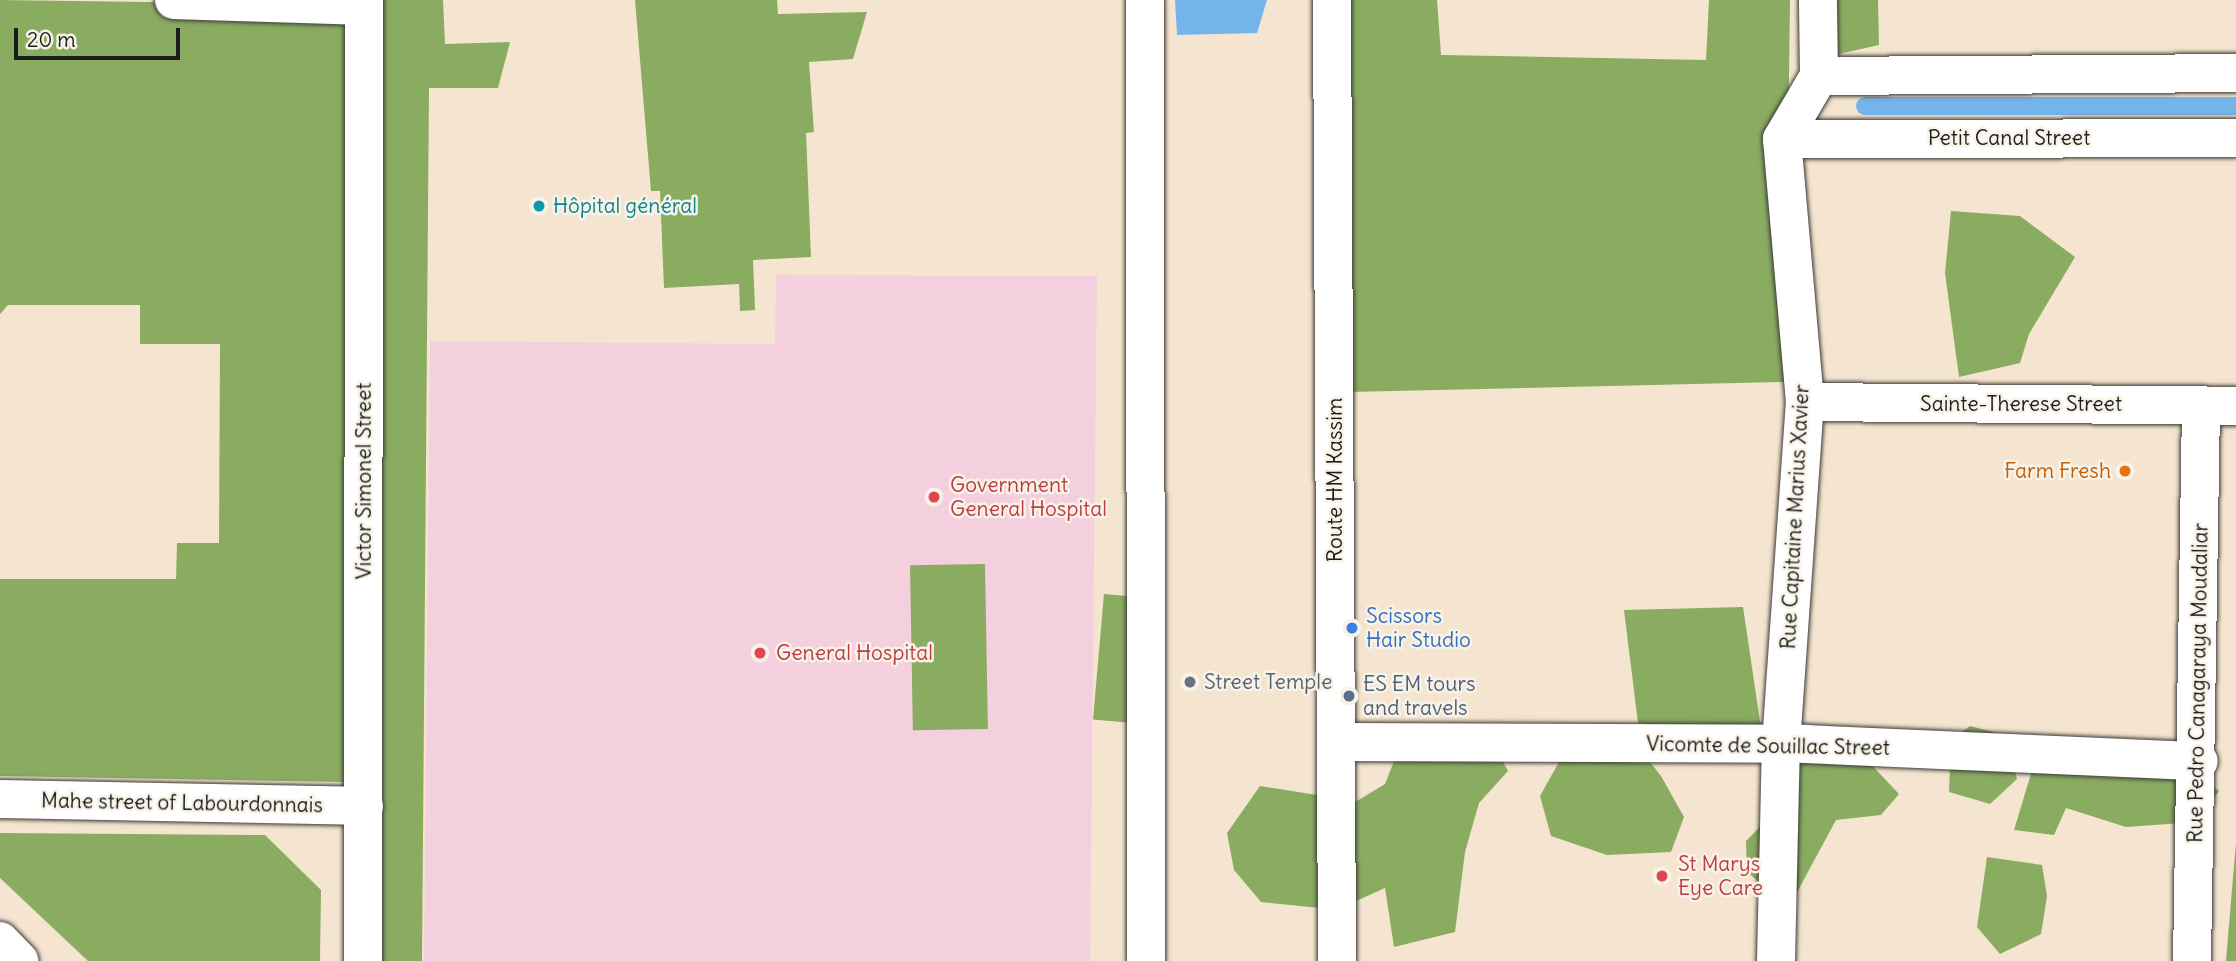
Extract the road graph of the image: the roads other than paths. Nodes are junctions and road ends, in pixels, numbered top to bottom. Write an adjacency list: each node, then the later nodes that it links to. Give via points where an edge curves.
1 (174, 0): 5 (street)
2 (1145, 0): 20 (street)
3 (1332, 0): 12 (street, Route HM Kassim)
4 (1818, 0): 7 (street)
5 (363, 3): 16 (street, Victor Simonel Street)
6 (2236, 72): 7 (street)
7 (1819, 76): 9 (street)
8 (2236, 138): 9 (street, Petit Canal Street)
9 (1782, 139): 10 (street, Rue Capitaine Marius Xavier)
10 (1805, 402): 11 (street, Sainte-Therese Street); 13 (street, Rue Capitaine Marius Xavier)
11 (2218, 406): 14 (street, Rue Pedro Canagaraya Moudaliar)
12 (1336, 742): 13 (street, Vicomte de Souillac Street); 21 (street, Route HM Kassim)
13 (1781, 744): 14 (street, Vicomte de Souillac Street); 22 (street, Rue Capitaine Marius Xavier)
14 (2199, 761): 23 (street, Rue Pedro Canagaraya Moudaliar)
15 (0, 799): 16 (street, Mahe street of Labourdonnais)
16 (364, 806): 19 (street, Victor Simonel Street)
17 (0, 941): 18 (street)
18 (19, 961)
19 (363, 961)
20 (1146, 961)
21 (1337, 961)
22 (1776, 961)
23 (2192, 961)

